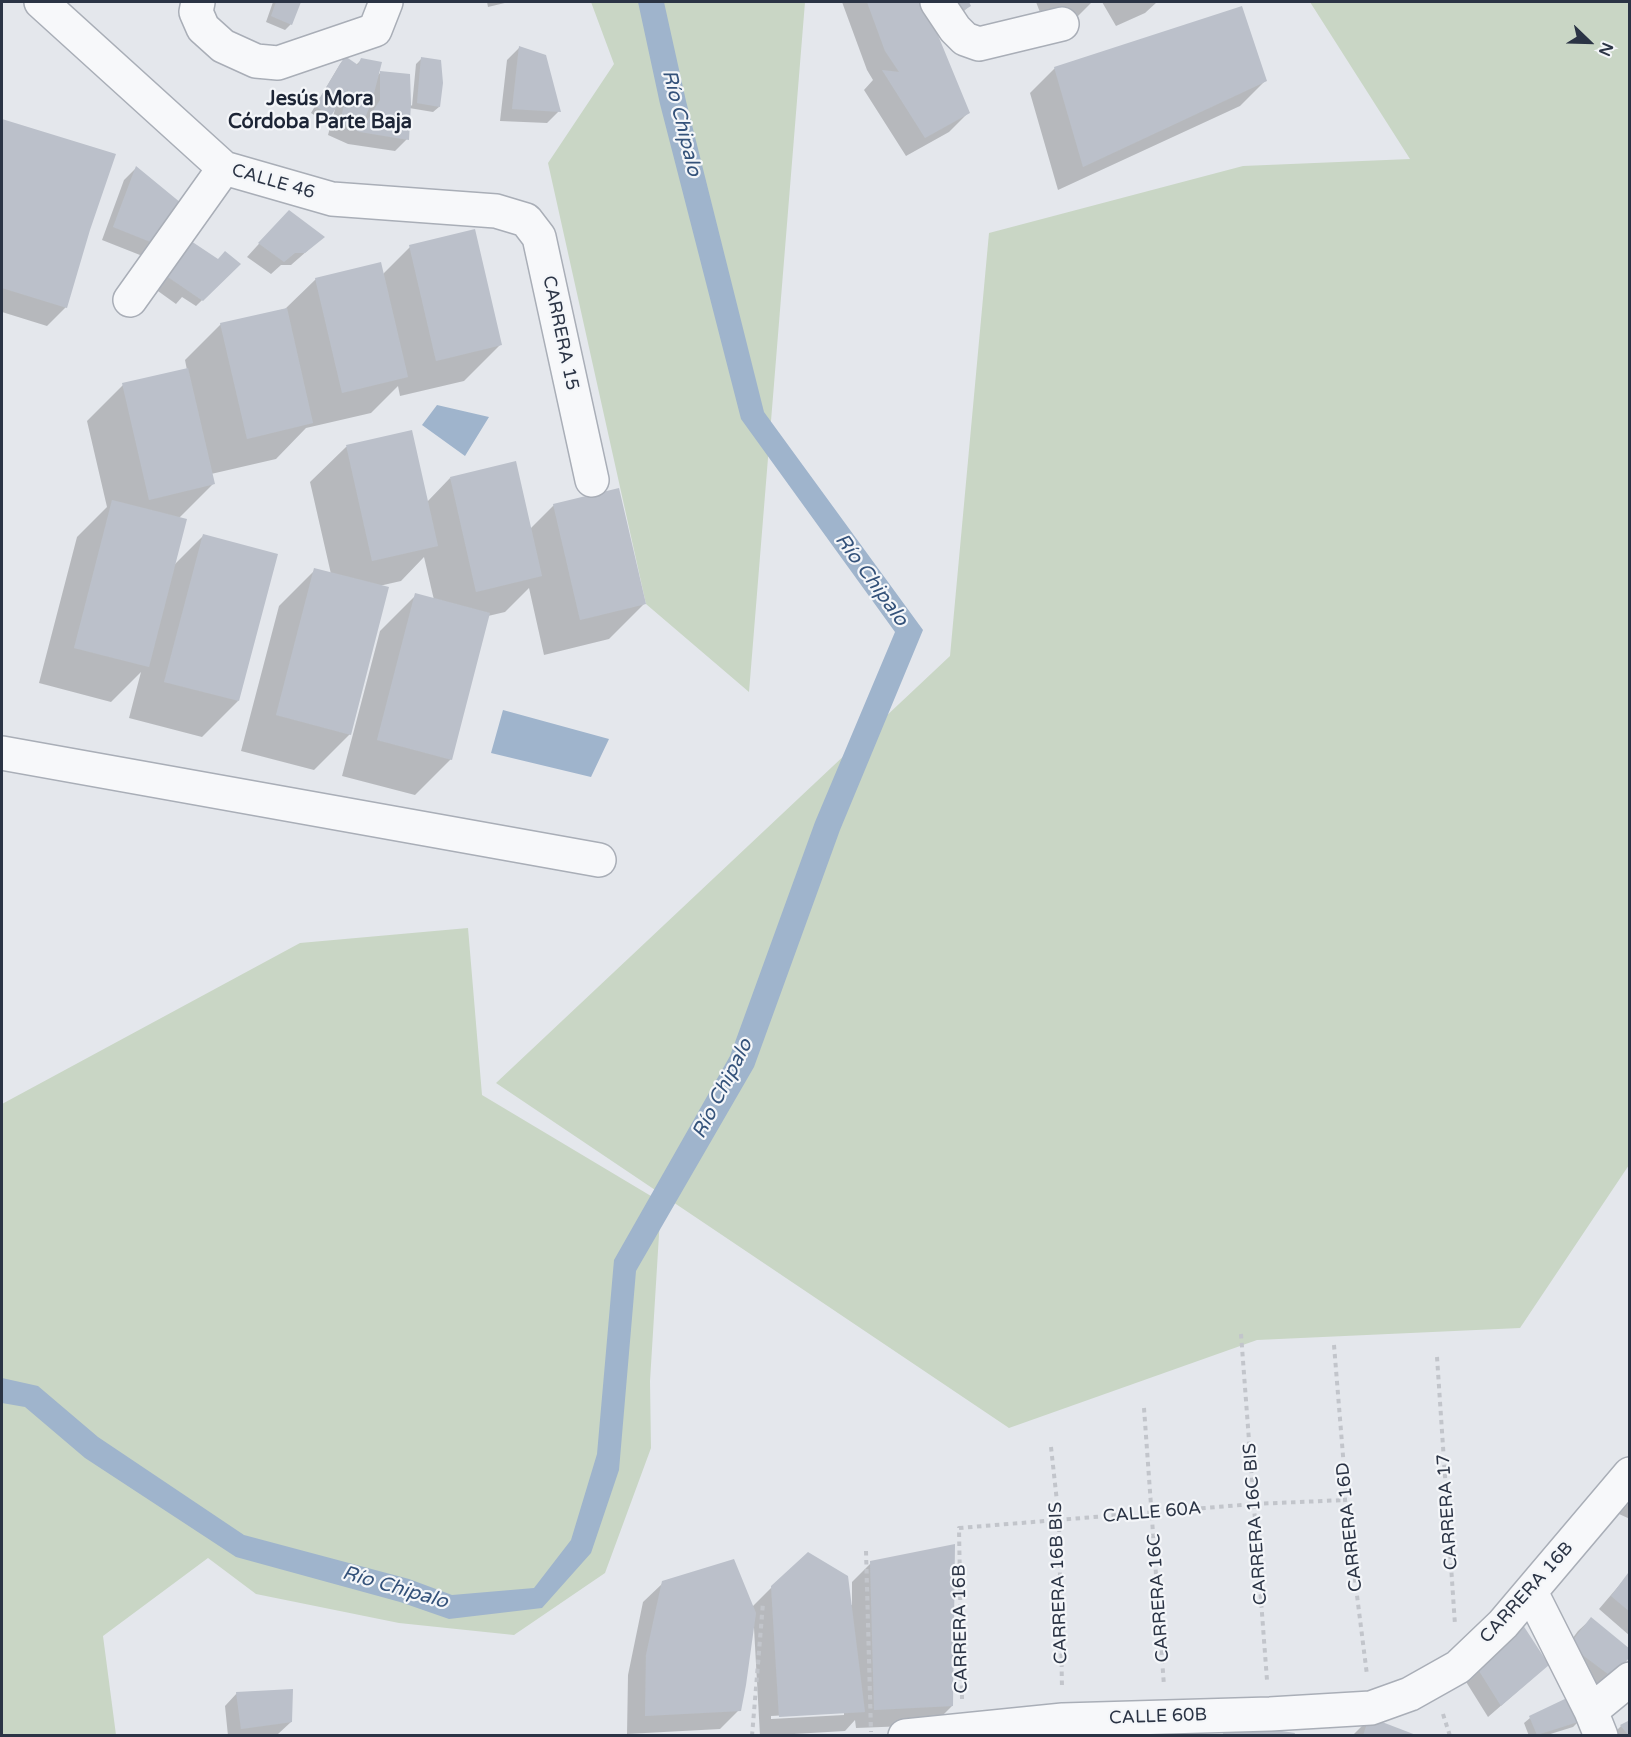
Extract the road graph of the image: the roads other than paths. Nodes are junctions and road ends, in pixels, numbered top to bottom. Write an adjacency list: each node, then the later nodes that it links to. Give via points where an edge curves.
1 (41, 2): 6 (street, CALLE 46)
2 (386, 2): 4 (street, via 375,30 278,63 256,61 223,46 203,28)
3 (938, 2): 5 (street, via 955,29 965,39 979,44)
4 (197, 7)
5 (1062, 24)
6 (224, 168): 7 (street, CALLE 46, via 332,199); 8 (street)
7 (496, 211): 9 (street, CARRERA 15, via 526,220 538,237)
8 (130, 300)
9 (592, 480)
10 (2, 753): 11 (street)
11 (599, 860)
12 (1629, 1474): 13 (street, CARRERA 16B)
13 (1531, 1592): 15 (street, CARRERA 16B, via 1458,1667); 16 (street)
14 (1629, 1679): 16 (street)
15 (1410, 1694): 17 (street, CALLE 60B, via 1371,1708 1063,1720)
16 (1596, 1723)
17 (905, 1736)

